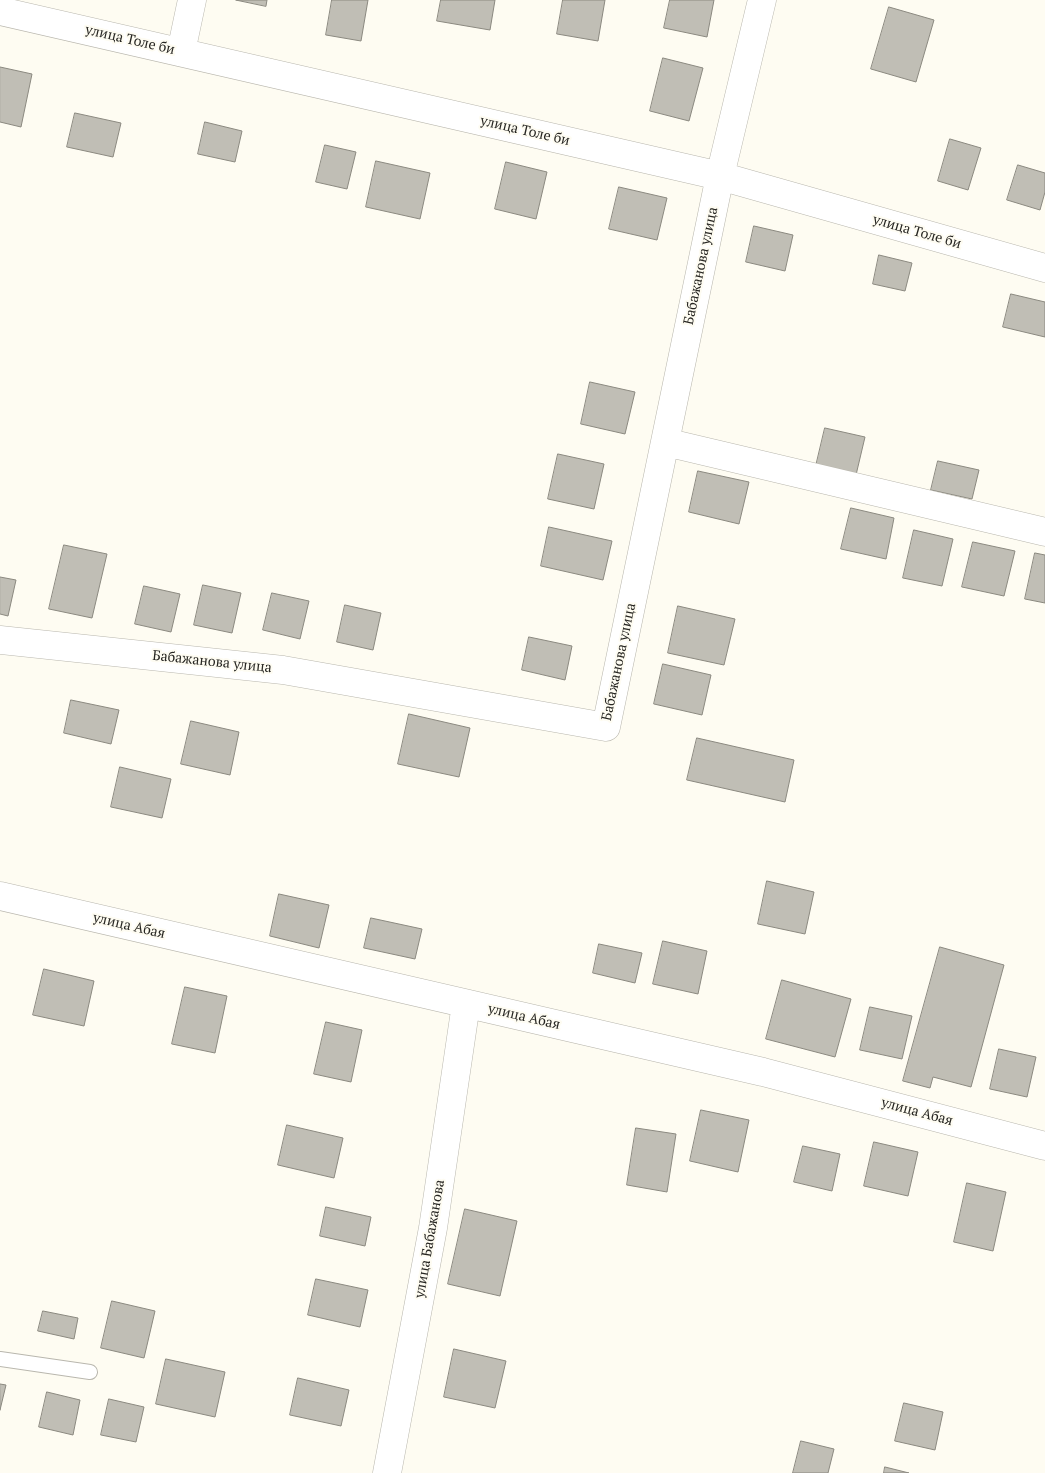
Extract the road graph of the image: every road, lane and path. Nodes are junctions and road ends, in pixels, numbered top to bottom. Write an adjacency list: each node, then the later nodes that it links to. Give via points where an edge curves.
1 (192, 0): 4 (street)
2 (762, 0): 5 (street, Бабажанова улица)
3 (0, 11): 4 (street, улица Толе би)
4 (181, 52): 5 (street, улица Толе би)
5 (720, 176): 6 (street, улица Толе би); 7 (street, Бабажанова улица)
6 (1045, 268)
7 (665, 442): 8 (street); 9 (street, Бабажанова улица, via 606,727 283,670)
8 (1045, 532)
9 (0, 640)
10 (0, 896): 11 (street, улица Абая)
11 (466, 1004): 12 (street, улица Абая, via 763,1072); 15 (street, улица Бабажанова, via 433,1228)
12 (1045, 1146)
13 (0, 1359): 14 (lane)
14 (90, 1372)
15 (387, 1473)

